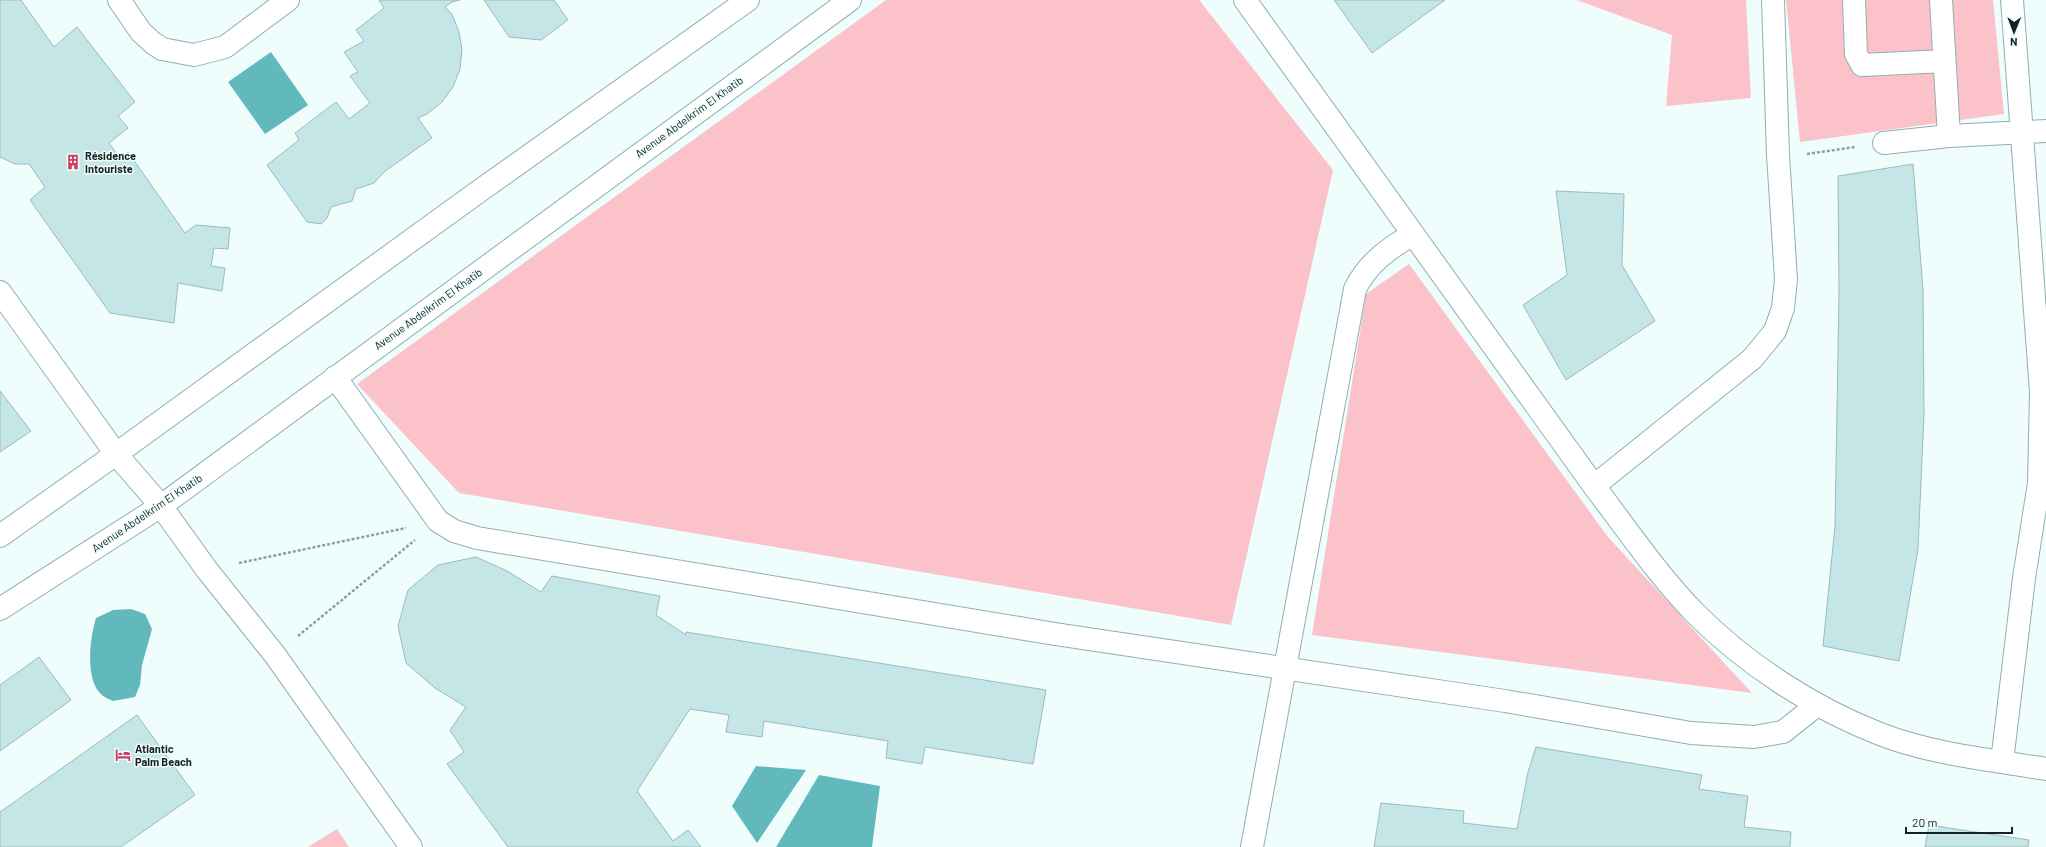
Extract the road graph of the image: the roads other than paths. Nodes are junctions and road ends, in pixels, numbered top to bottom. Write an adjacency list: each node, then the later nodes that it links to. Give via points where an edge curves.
1 (119, 0): 2 (street, via 141,32 153,43 162,49 194,55 225,48)
2 (288, 0)
3 (748, 0): 18 (street)
4 (850, 0): 17 (street, Avenue Abdelkrim El Khatib)
5 (1245, 0): 15 (street)
6 (1773, 0): 19 (street, via 1778,155 1786,279 1783,308 1775,331 1752,359)
7 (1854, 0): 10 (street, via 1856,54 1862,65)
8 (1941, 0): 10 (street)
9 (2012, 0): 12 (street)
10 (1944, 61): 13 (street)
11 (2046, 131): 12 (street)
12 (2022, 133): 13 (street); 25 (street, via 2041,392 2039,483 2024,578)
13 (1949, 136): 14 (street)
14 (1884, 143)
15 (1413, 234): 19 (street); 23 (street, via 1378,257 1355,289)
16 (0, 292): 18 (street)
17 (335, 377): 20 (street, Avenue Abdelkrim El Khatib); 23 (street, via 438,521 454,531 477,538 1055,634)
18 (116, 454): 20 (street); 21 (street)
19 (1594, 486): 24 (street, via 1694,612 1747,658)
20 (161, 506): 22 (street, Avenue Abdelkrim El Khatib); 27 (street, via 207,570 274,655)
21 (0, 536)
22 (0, 608)
23 (1284, 669): 24 (street, via 1736,737 1783,732); 28 (street)
24 (1817, 706): 25 (street, via 1881,735 1939,751)
25 (2002, 762): 26 (street)
26 (2046, 769)
27 (411, 847)
28 (1252, 847)

